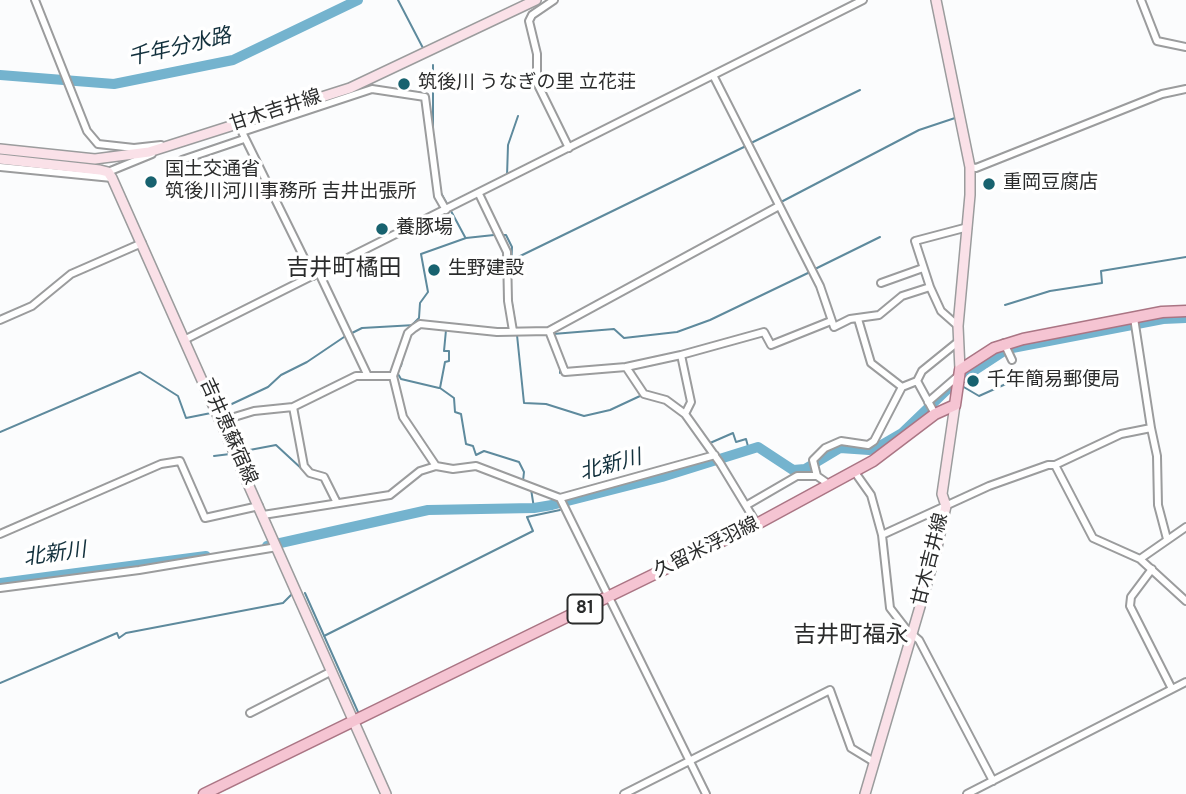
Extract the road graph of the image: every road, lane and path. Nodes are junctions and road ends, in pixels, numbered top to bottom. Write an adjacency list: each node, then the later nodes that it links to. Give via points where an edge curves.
1 (35, 0): 11 (street, via 87,131 98,144 134,148)
2 (536, 0): 11 (main road, 甘木吉井線, via 363,82)
3 (554, 0): 12 (street, via 529,21 537,54 537,83)
4 (863, 0): 8 (street)
5 (936, 0): 17 (main road)
6 (1141, 0): 7 (street, via 1157,41)
7 (1186, 47)
8 (713, 75): 12 (street); 20 (street)
9 (1186, 89): 17 (street)
10 (244, 139): 15 (street); 21 (street, via 242,132 372,89 425,97 438,195); 25 (street)
11 (176, 144): 13 (main road, 甘木吉井線, via 126,157 95,159); 18 (street)
12 (569, 148): 19 (street)
13 (0, 149)
14 (0, 159): 18 (main road)
15 (182, 160)
16 (0, 167): 18 (street)
17 (970, 167): 22 (main road)
18 (110, 175): 23 (main road, 吉井恵蘇宿線)
19 (479, 194): 21 (street); 34 (street, via 508,252 508,301)
20 (779, 206): 31 (street, via 813,270); 35 (street)
21 (446, 210): 25 (street)
22 (968, 228): 24 (street, via 918,238 915,246); 33 (main road)
23 (142, 243): 29 (street, via 71,274 32,306); 36 (main road, 吉井恵蘇宿線)
24 (923, 268): 26 (street); 27 (street)
25 (316, 275): 36 (street); 42 (street)
26 (881, 283)
27 (930, 287): 30 (street, via 902,296 879,315); 33 (street, via 941,311)
28 (1186, 311): 32 (main road)
29 (0, 320)
30 (858, 320): 31 (street, via 834,327); 46 (street, via 871,363)
31 (831, 321): 39 (street, via 771,345 764,332)
32 (1134, 322): 38 (main road); 53 (street)
33 (958, 326): 37 (main road)
34 (515, 331): 35 (street); 43 (street, via 417,326 408,334)
35 (550, 333): 41 (street, via 565,373)
36 (186, 339): 52 (main road, 吉井恵蘇宿線)
37 (959, 341): 44 (main road); 45 (street, via 922,371)
38 (1006, 347): 40 (street); 44 (main road)
39 (681, 355): 41 (street); 51 (street, via 691,402)
40 (1012, 360)
41 (626, 367): 51 (street, via 644,394 666,400)
42 (367, 374): 43 (street); 49 (street)
43 (393, 376): 56 (street, via 403,417)
44 (959, 379): 47 (street); 48 (main road)
45 (918, 382): 46 (street); 47 (street)
46 (902, 387): 57 (street, via 874,441 867,445 841,441 825,448)
47 (928, 402): 50 (street)
48 (955, 405): 50 (main road, 久留米浮羽線 / 81); 63 (main road, 甘木吉井線, via 942,494)
49 (293, 407): 52 (street); 61 (street, via 304,466 324,477)
50 (934, 412): 58 (main road, 久留米浮羽線 / 81, via 897,445)
51 (686, 413): 54 (street)
52 (218, 415): 64 (main road, 吉井恵蘇宿線)
53 (1150, 428): 55 (street, via 1121,434); 69 (street, via 1157,456 1158,505)
54 (717, 459): 60 (street); 62 (street)
55 (1055, 465): 63 (street, via 989,486); 71 (street, via 1093,538)
56 (436, 466): 60 (street, via 476,466); 61 (street, via 420,471 390,495)
57 (815, 469): 59 (street); 62 (street)
58 (854, 471): 59 (main road, 久留米浮羽線 / 81); 68 (street, via 871,495)
59 (830, 485): 65 (main road, 久留米浮羽線 / 81)
60 (561, 502): 74 (street)
61 (337, 503): 64 (street)
62 (747, 505): 65 (street)
63 (946, 506): 68 (street); 76 (main road, 甘木吉井線)
64 (261, 510): 67 (street, via 205,518 180,461 161,464); 70 (main road, 吉井恵蘇宿線)
65 (757, 524): 74 (main road, 久留米浮羽線 / 81)
66 (1186, 527): 69 (street)
67 (0, 534)
68 (881, 536): 76 (street, via 890,608)
69 (1167, 540): 71 (street)
70 (275, 544): 73 (street, via 139,570); 77 (main road, 吉井恵蘇宿線)
71 (1140, 559): 72 (street)
72 (1152, 569): 75 (street); 79 (street, via 1131,597 1130,606)
73 (0, 588)
74 (608, 598): 81 (main road, 久留米浮羽線 / 81); 82 (street)
75 (1186, 601)
76 (914, 635): 83 (main road, 甘木吉井線); 84 (street)
77 (332, 671): 80 (street); 81 (main road, 吉井恵蘇宿線)
78 (1186, 682): 79 (street)
79 (1172, 689): 84 (street)
80 (250, 713)
81 (355, 723): 85 (main road, 久留米浮羽線 / 81); 86 (main road, 吉井恵蘇宿線)
82 (689, 761): 83 (street, via 830,690 852,748); 87 (street); 88 (street)
83 (874, 762): 89 (main road, 甘木吉井線)
84 (993, 781): 90 (street)
85 (204, 794)
86 (386, 794)
87 (624, 794)
88 (706, 794)
89 (864, 794)
90 (967, 794)

